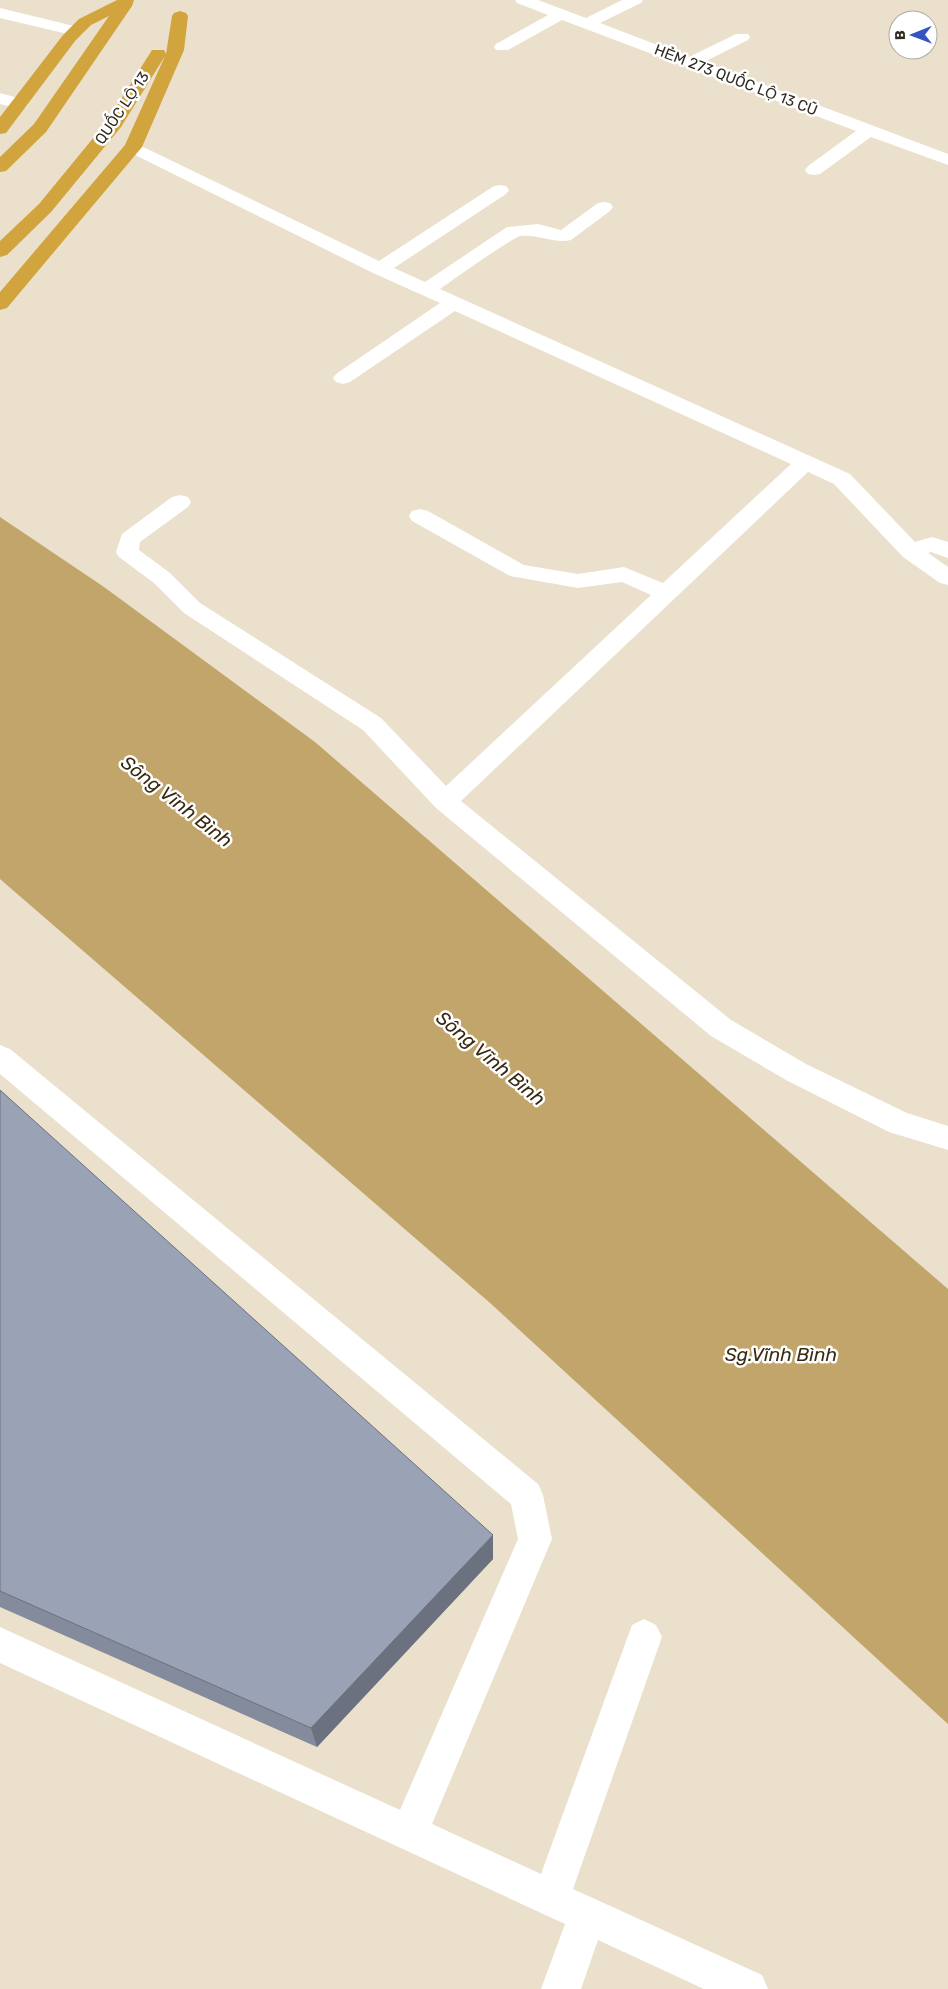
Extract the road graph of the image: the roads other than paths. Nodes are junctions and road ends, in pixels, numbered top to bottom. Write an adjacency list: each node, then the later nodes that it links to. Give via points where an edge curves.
1 (126, 0): 8 (highway, via 85,22); 18 (highway, via 40,128)
2 (523, 0): 6 (street, HẺM 273 QUỐC LỘ 13 CŨ)
3 (636, 0): 7 (street)
4 (183, 8): 16 (highway, via 176,50); 22 (highway, QUỐC LỘ 13, via 115,123 45,208)
5 (0, 13): 8 (street)
6 (561, 14): 7 (street, HẺM 273 QUỐC LỘ 13 CŨ); 10 (street)
7 (586, 24): 11 (street, HẺM 273 QUỐC LỘ 13 CŨ)
8 (76, 31): 13 (highway)
9 (742, 37): 11 (street)
10 (502, 47)
11 (692, 62): 15 (street, HẺM 273 QUỐC LỘ 13 CŨ)
12 (0, 98): 13 (street)
13 (19, 104): 14 (highway)
14 (0, 129)
15 (869, 130): 17 (street, HẺM 273 QUỐC LỘ 13 CŨ); 19 (street)
16 (133, 147): 23 (street); 26 (highway)
17 (948, 160)
18 (0, 167)
19 (814, 170)
20 (500, 190): 23 (street)
21 (604, 207): 24 (street, via 564,236 538,230 514,231)
22 (0, 252)
23 (380, 269): 24 (street)
24 (426, 289): 25 (street)
25 (455, 302): 27 (street); 28 (street)
26 (0, 304)
27 (343, 378)
28 (806, 462): 32 (street, via 842,479); 34 (street)
29 (180, 502): 35 (street, via 130,539 127,552 162,578 192,608 372,724)
30 (420, 516): 34 (street, via 518,571 578,581 624,574)
31 (948, 550): 32 (street, via 932,544)
32 (911, 552): 33 (street)
33 (948, 578)
34 (666, 593): 35 (street)
35 (445, 801): 37 (street, via 721,1028 796,1072 899,1124)
36 (0, 1057): 40 (street, via 526,1495 535,1539)
37 (948, 1138)
38 (644, 1637): 41 (street)
39 (0, 1645): 40 (street)
40 (409, 1834): 41 (street)
41 (552, 1898): 42 (street)
42 (587, 1915): 43 (street); 44 (street)
43 (561, 1989)
44 (748, 1989)

